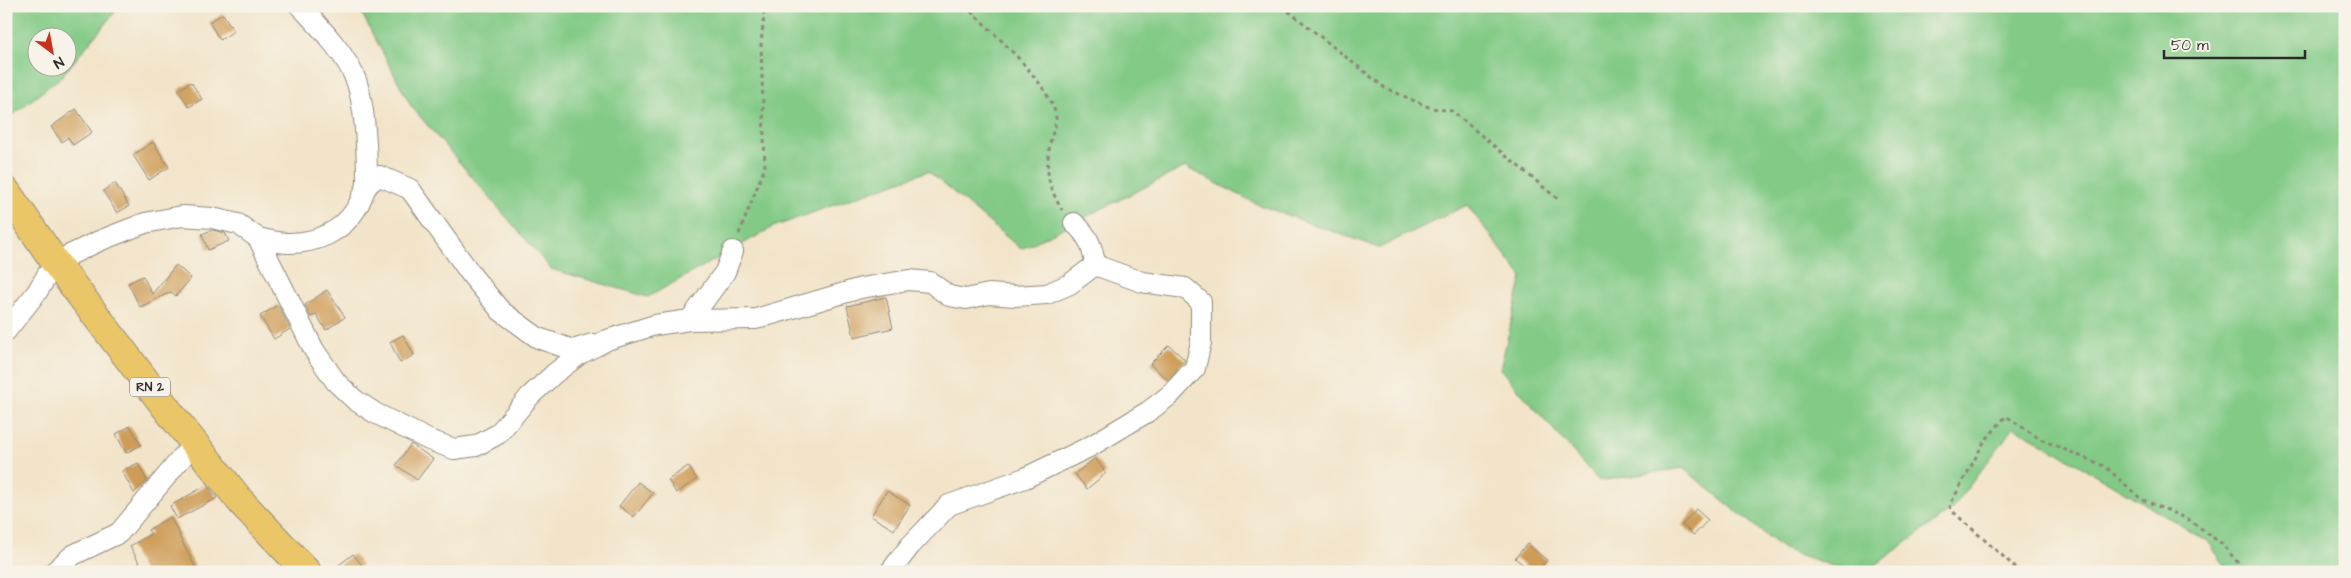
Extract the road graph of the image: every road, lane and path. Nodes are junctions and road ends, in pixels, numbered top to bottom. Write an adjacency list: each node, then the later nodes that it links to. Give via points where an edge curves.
1 (300, 6): 5 (street, via 332,41 357,82 367,144)
2 (765, 6): 10 (path, via 761,44 765,167)
3 (965, 6): 8 (path, via 1046,91 1056,118 1047,176 1061,209)
4 (1282, 6): 7 (path, via 1385,88 1431,108 1452,111)
5 (368, 182): 9 (street, via 357,209 342,227 322,238 290,243); 15 (street, via 380,176 410,189 501,311 538,338 573,350)
6 (6, 191): 11 (main road, RN 2)
7 (1559, 200)
8 (1074, 223): 12 (street, via 1093,247)
9 (258, 238): 11 (street, via 238,224 182,216 139,225); 15 (street, via 314,350 336,382 375,413 428,440 454,449 476,446 498,434 530,396 555,373 580,354)
10 (733, 251): 13 (street, via 725,272)
11 (55, 262): 14 (street, via 37,292); 16 (main road, RN 2)
12 (1095, 265): 13 (street, via 1070,284 1047,294 989,294 966,299 949,296 930,282 909,280 861,288 756,320); 20 (street, via 1142,282 1185,288 1201,302 1201,342 1195,368 1170,395 1149,411 1091,446 1025,478 949,505)
13 (690, 320): 15 (street, via 655,325)
14 (6, 331)
15 (607, 340)
16 (194, 443): 18 (street, via 119,533 74,555); 19 (main road, RN 2, via 242,503)
17 (2016, 568): 21 (path, via 1951,510 1950,505 1984,442 2006,416 2040,439 2106,467 2141,499 2188,519 2222,544)
18 (54, 572)
19 (307, 572)
20 (890, 572)
21 (2246, 572)

